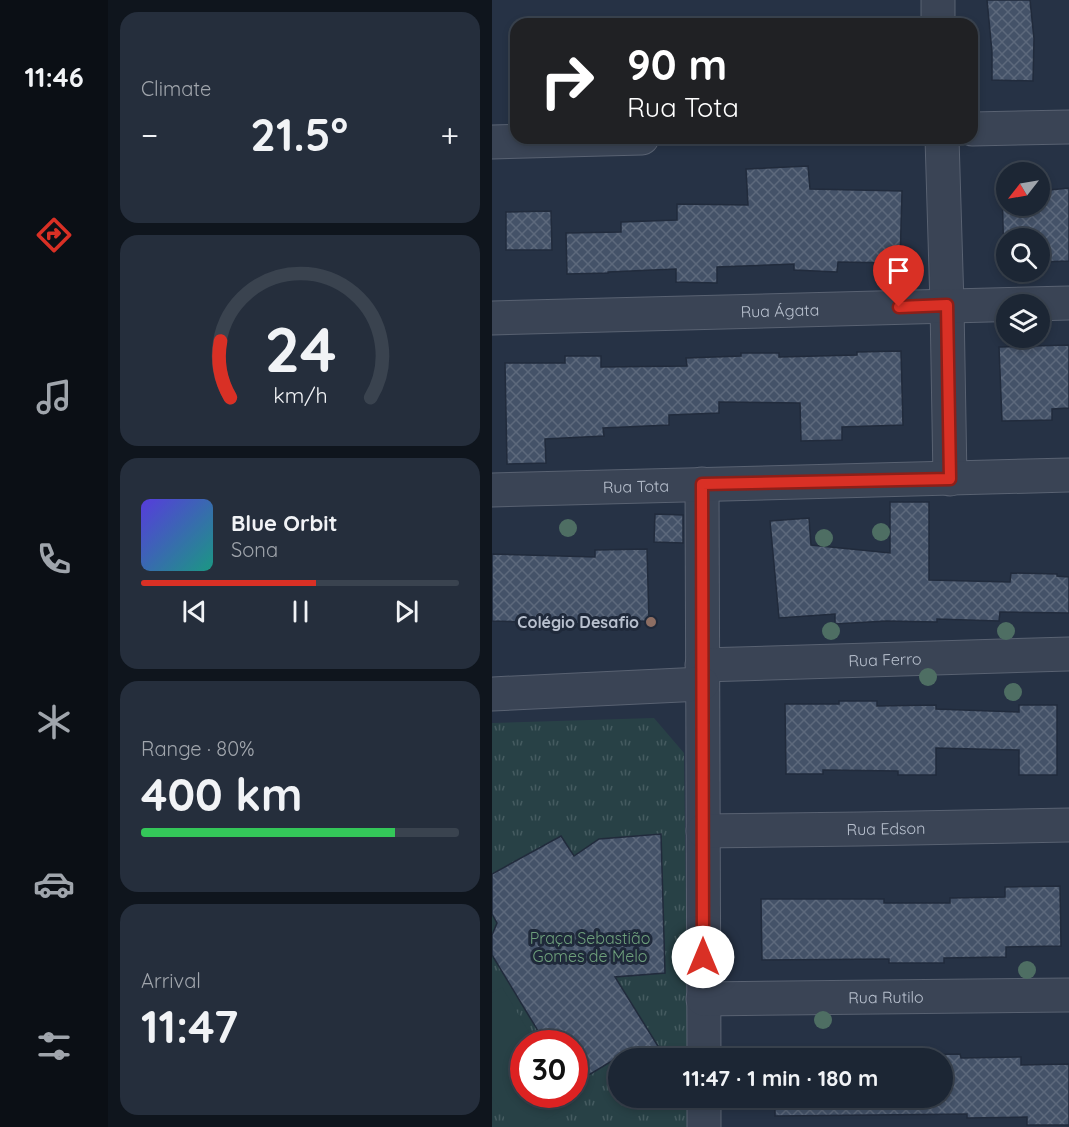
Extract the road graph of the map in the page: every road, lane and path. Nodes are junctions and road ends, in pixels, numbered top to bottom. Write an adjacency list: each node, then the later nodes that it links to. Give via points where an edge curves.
1 (938, 0): 2 (street)
2 (938, 18)
3 (1069, 127): 4 (street)
4 (978, 129)
5 (492, 142): 6 (street)
6 (510, 142)
7 (942, 144): 9 (street)
8 (1069, 303): 9 (street, Rua Ágata)
9 (947, 305): 10 (street, Rua Ágata); 12 (street)
10 (492, 318)
11 (1069, 475): 12 (street, Rua Tota)
12 (950, 479): 13 (street, Rua Tota)
13 (702, 484): 14 (street, Rua Tota); 16 (street)
14 (492, 490)
15 (1069, 654): 16 (street, Rua Ferro)
16 (702, 675): 17 (street, Rua Ferro, via 557,692); 19 (street)
17 (492, 694)
18 (1069, 825): 19 (street, Rua Edson)
19 (703, 831): 21 (street)
20 (1069, 995): 21 (street, Rua Rutilo)
21 (704, 999): 22 (street)
22 (704, 1048)
23 (704, 1108): 24 (street)
24 (704, 1127)

